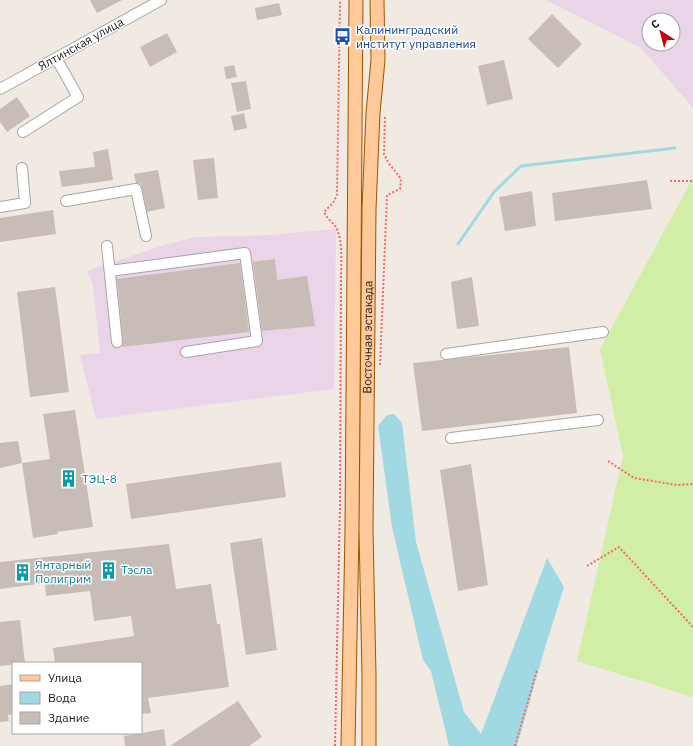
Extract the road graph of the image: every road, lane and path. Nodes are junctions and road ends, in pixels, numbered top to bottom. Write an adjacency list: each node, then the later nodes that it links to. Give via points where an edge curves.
1 (161, 0): 5 (street, Ялтинская улица)
2 (340, 0): 29 (path, via 337,195 324,212 337,228 340,241 340,503)
3 (356, 0): 30 (main road, Восточная эстакада)
4 (377, 0): 31 (main road, Восточная эстакада, via 378,60 369,209 366,530)
5 (56, 58): 6 (street, Ялтинская улица); 8 (street, via 78,97)
6 (0, 88)
7 (386, 108): 21 (path, via 384,154 401,179 400,188 387,195)
8 (23, 132)
9 (22, 168): 13 (street, via 25,203)
10 (670, 181): 11 (path)
11 (693, 181)
12 (66, 200): 14 (street, via 136,189)
13 (0, 207)
14 (146, 236)
15 (107, 246): 16 (street)
16 (110, 271): 18 (street); 19 (street, via 245,254 257,341)
17 (603, 332): 20 (street)
18 (117, 342)
19 (186, 352)
20 (446, 354)
21 (380, 367)
22 (598, 420): 23 (street)
23 (451, 438)
24 (608, 460): 25 (path, via 634,478)
25 (693, 484)
26 (587, 566): 27 (path, via 619,547)
27 (693, 627)
28 (537, 670): 32 (path)
29 (335, 746)
30 (348, 746)
31 (369, 746)
32 (515, 746)

